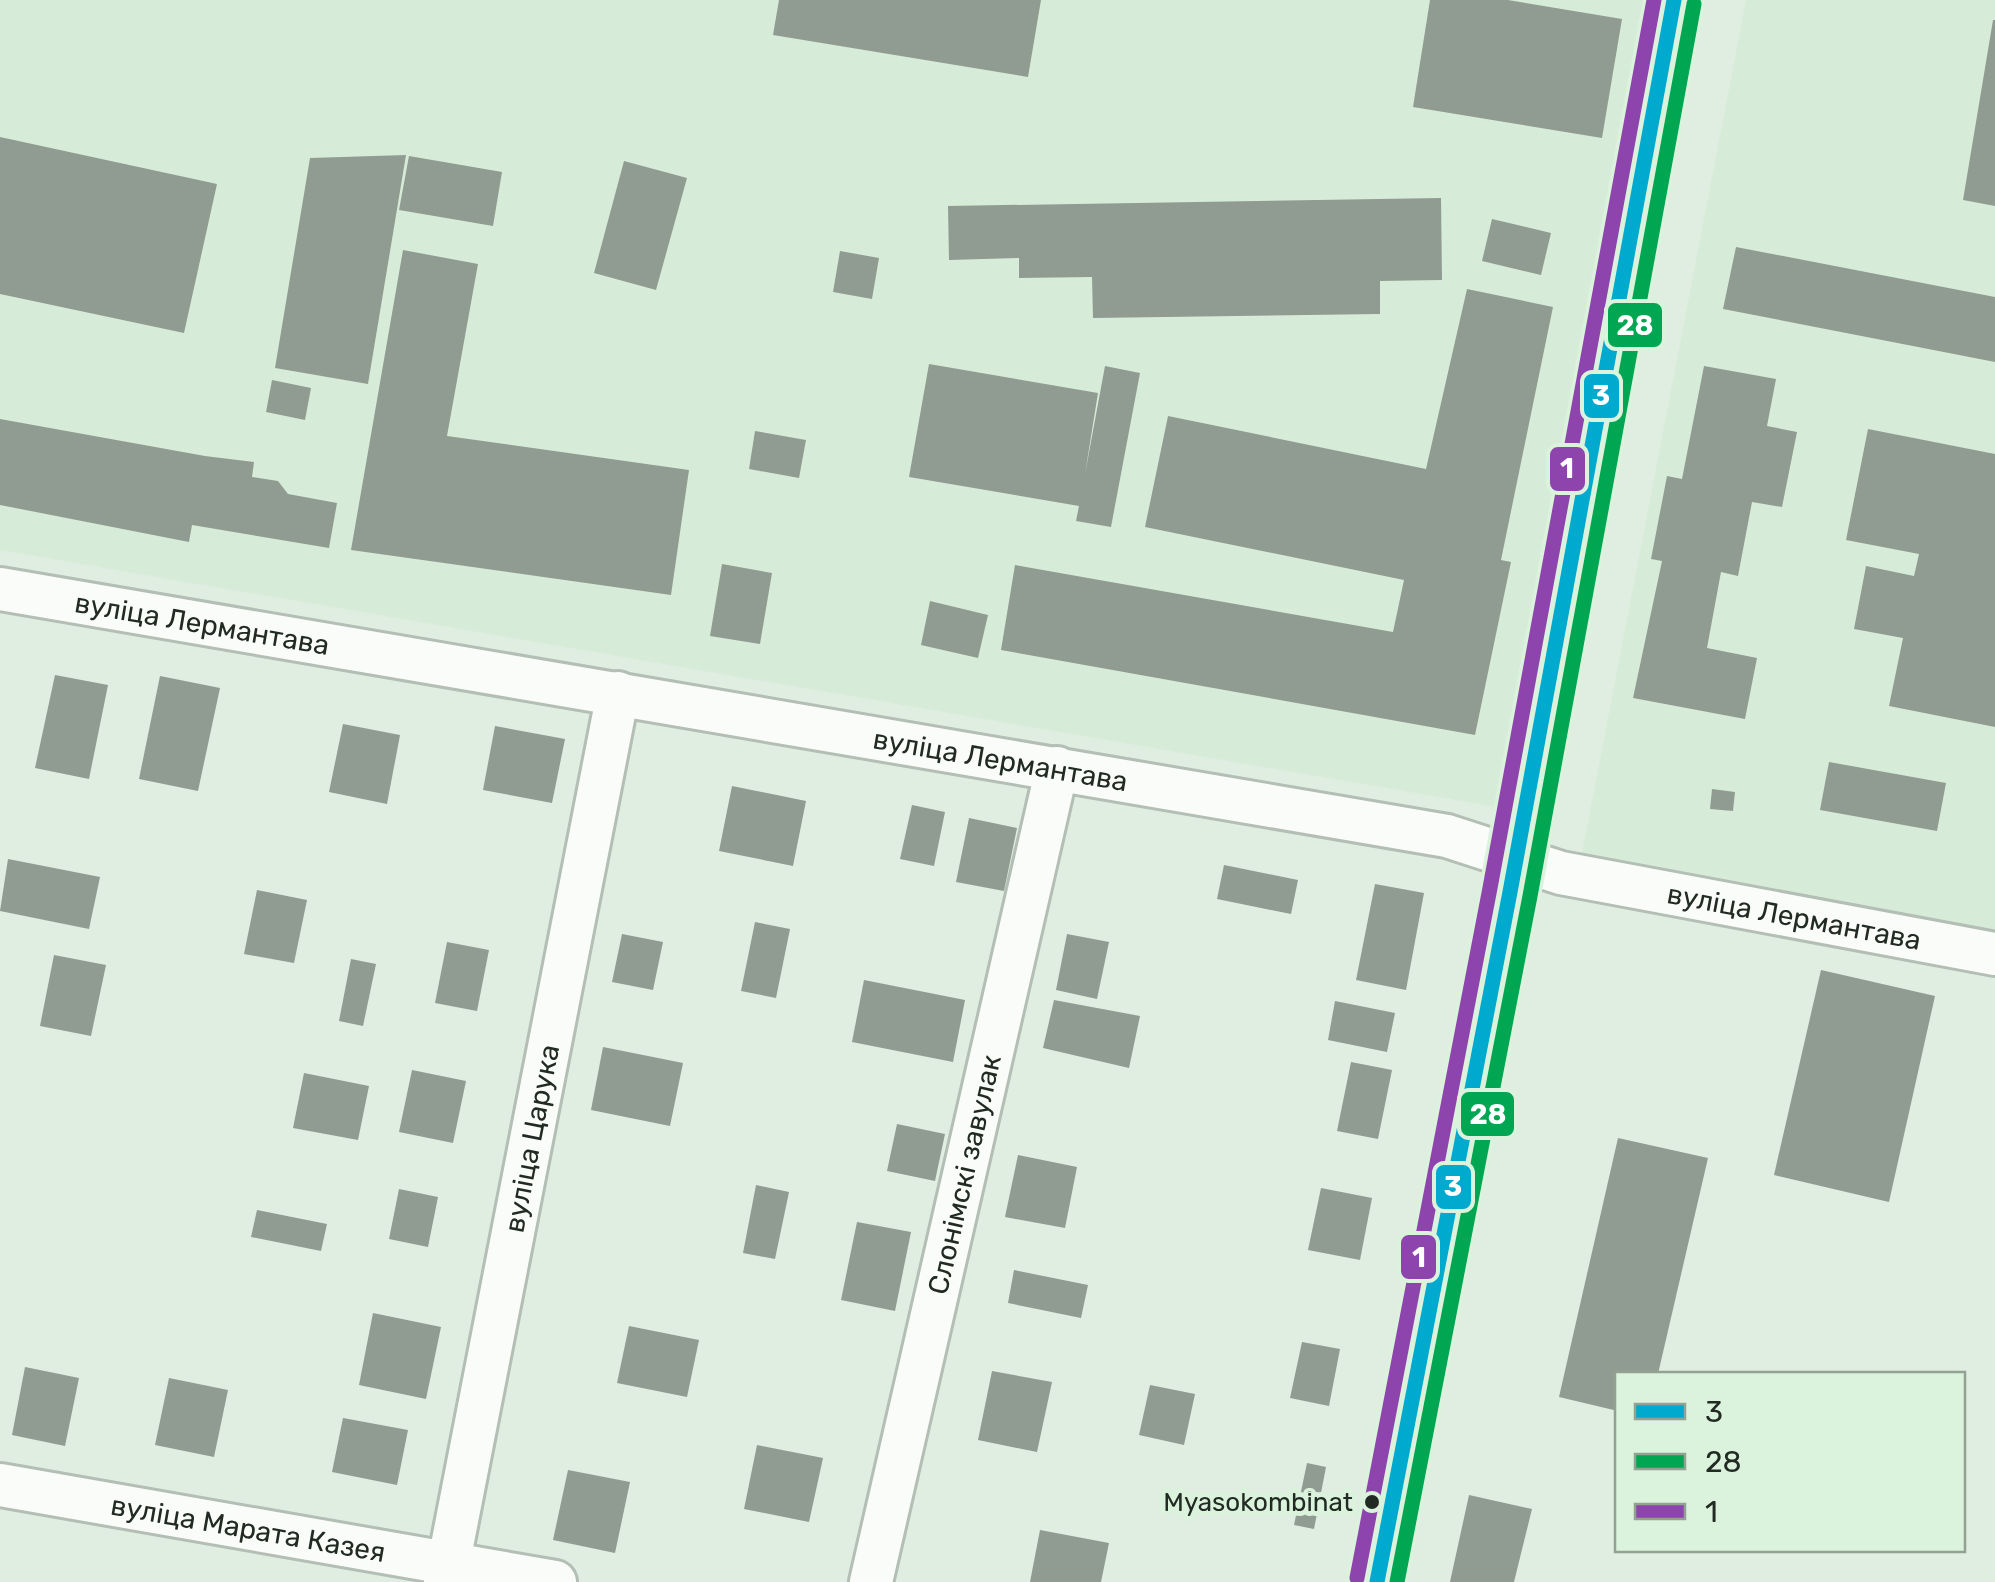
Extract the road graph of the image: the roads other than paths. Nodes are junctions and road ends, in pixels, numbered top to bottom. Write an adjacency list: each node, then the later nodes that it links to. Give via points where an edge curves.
1 (1674, 0): 5 (main road)
2 (0, 589): 3 (street, вуліца Лермантава)
3 (618, 693): 4 (street, вуліца Лермантава); 8 (street, вуліца Царука)
4 (1056, 768): 5 (street, вуліца Лермантава, via 1447,836); 10 (street, Слонімскі завулак)
5 (1516, 857): 6 (street, вуліца Лермантава, via 1561,873); 11 (main road)
6 (1995, 954)
7 (0, 1485): 8 (street, вуліца Марата Казея)
8 (447, 1572): 9 (street, вуліца Марата Казея)
9 (555, 1582)
10 (871, 1582)
11 (1377, 1582)

